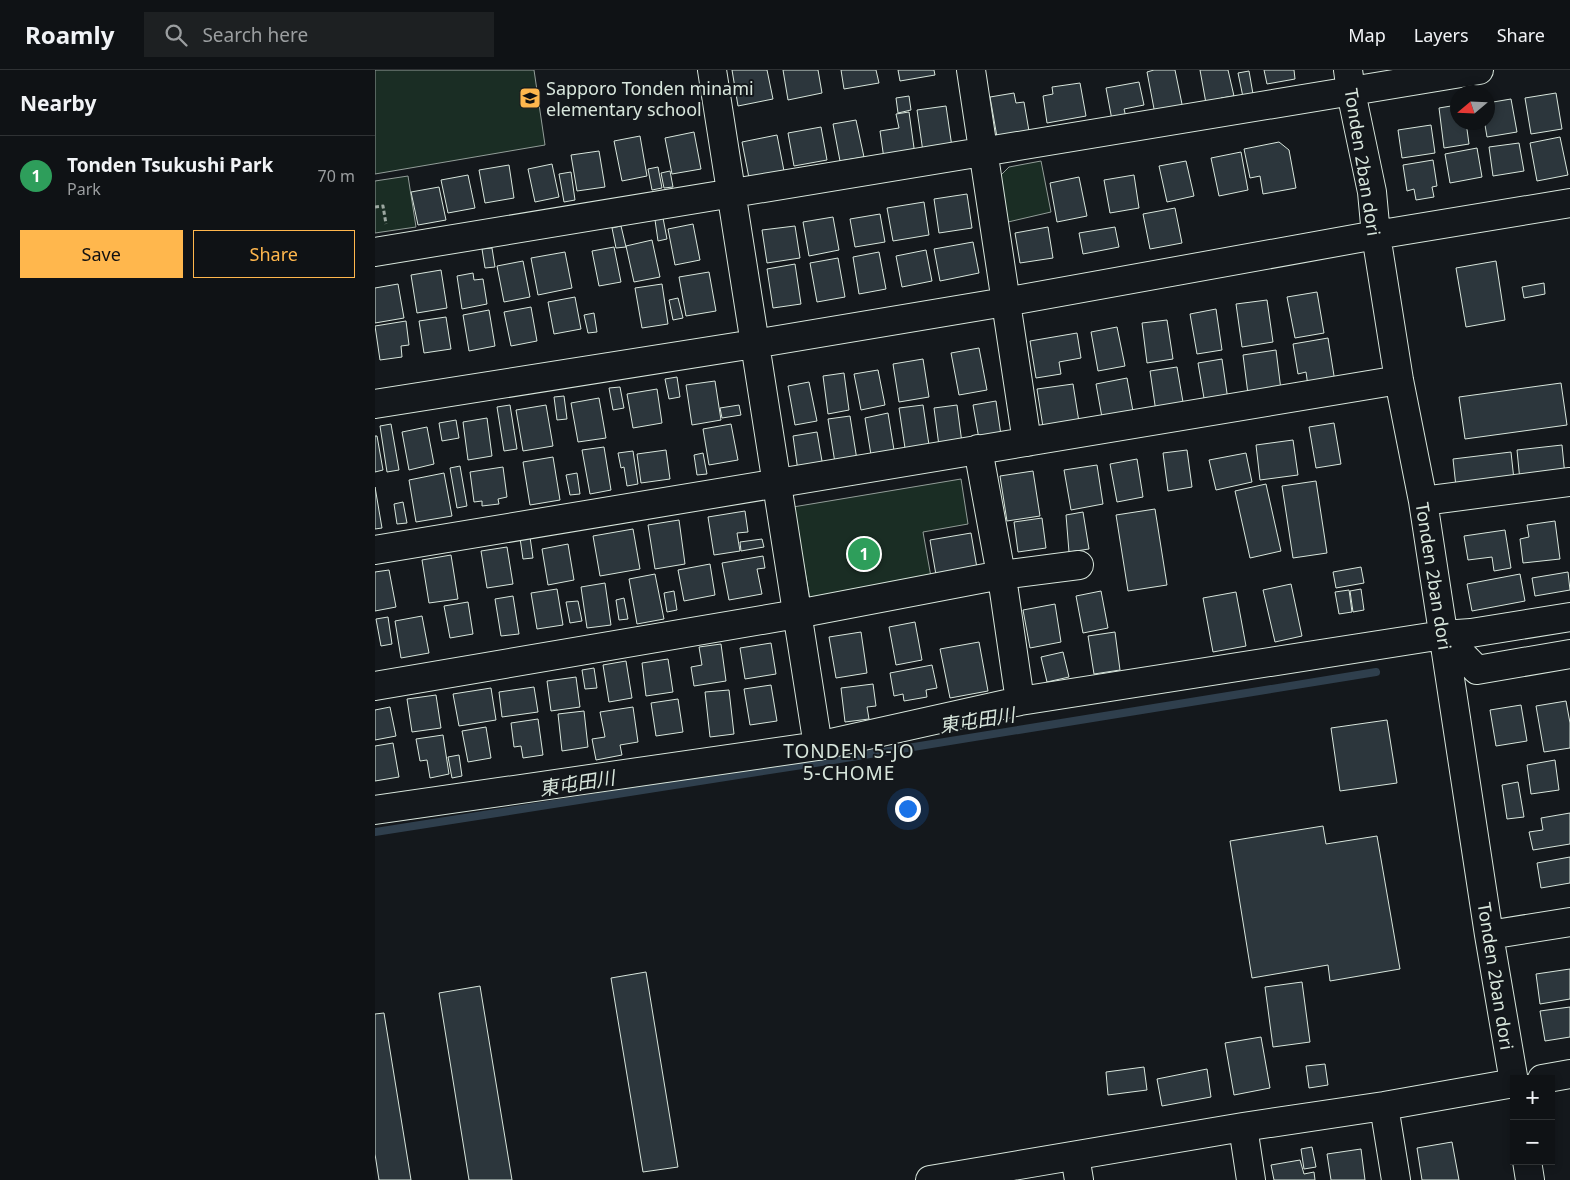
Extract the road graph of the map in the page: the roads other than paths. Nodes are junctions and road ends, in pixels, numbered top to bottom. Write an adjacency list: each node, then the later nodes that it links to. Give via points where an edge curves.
1 (712, 70): 6 (street)
2 (971, 70): 5 (street)
3 (1479, 70): 4 (street)
4 (1350, 81): 5 (street); 8 (street, Tonden 2ban dori, via 1372,192)
5 (982, 152): 6 (street); 10 (street)
6 (731, 193): 9 (street); 11 (street)
7 (1570, 203): 8 (street)
8 (1375, 235): 10 (street); 12 (street, Tonden 2ban dori)
9 (375, 252)
10 (1005, 302): 11 (street); 14 (street)
11 (754, 344): 13 (street); 17 (street)
12 (1399, 380): 14 (street); 18 (street, Tonden 2ban dori)
13 (375, 404)
14 (1027, 442): 15 (street)
15 (978, 450): 17 (street); 21 (street)
16 (1570, 482): 18 (street)
17 (776, 484): 19 (street); 22 (street)
18 (1423, 501): 24 (street, Tonden 2ban dori)
19 (375, 550)
20 (1079, 565): 21 (street)
21 (1001, 575): 22 (street); 27 (street)
22 (797, 614): 26 (street); 28 (street)
23 (1570, 617): 24 (street)
24 (1443, 635): 25 (street, via 1477,670); 27 (street); 31 (street, Tonden 2ban dori)
25 (1570, 654)
26 (375, 686)
27 (1020, 701): 28 (street)
28 (818, 746): 29 (street)
29 (375, 810)
30 (1570, 922): 31 (street)
31 (1489, 935): 33 (street, Tonden 2ban dori)
32 (1570, 1074): 34 (street)
33 (1513, 1075)
34 (1555, 1077)
35 (1510, 1084): 36 (street)
36 (1384, 1106): 37 (street); 42 (street)
37 (1243, 1127): 39 (street); 41 (street)
38 (1528, 1165): 43 (street)
39 (1077, 1168): 40 (street)
40 (930, 1180)
41 (1251, 1180)
42 (1396, 1180)
43 (1530, 1180)

